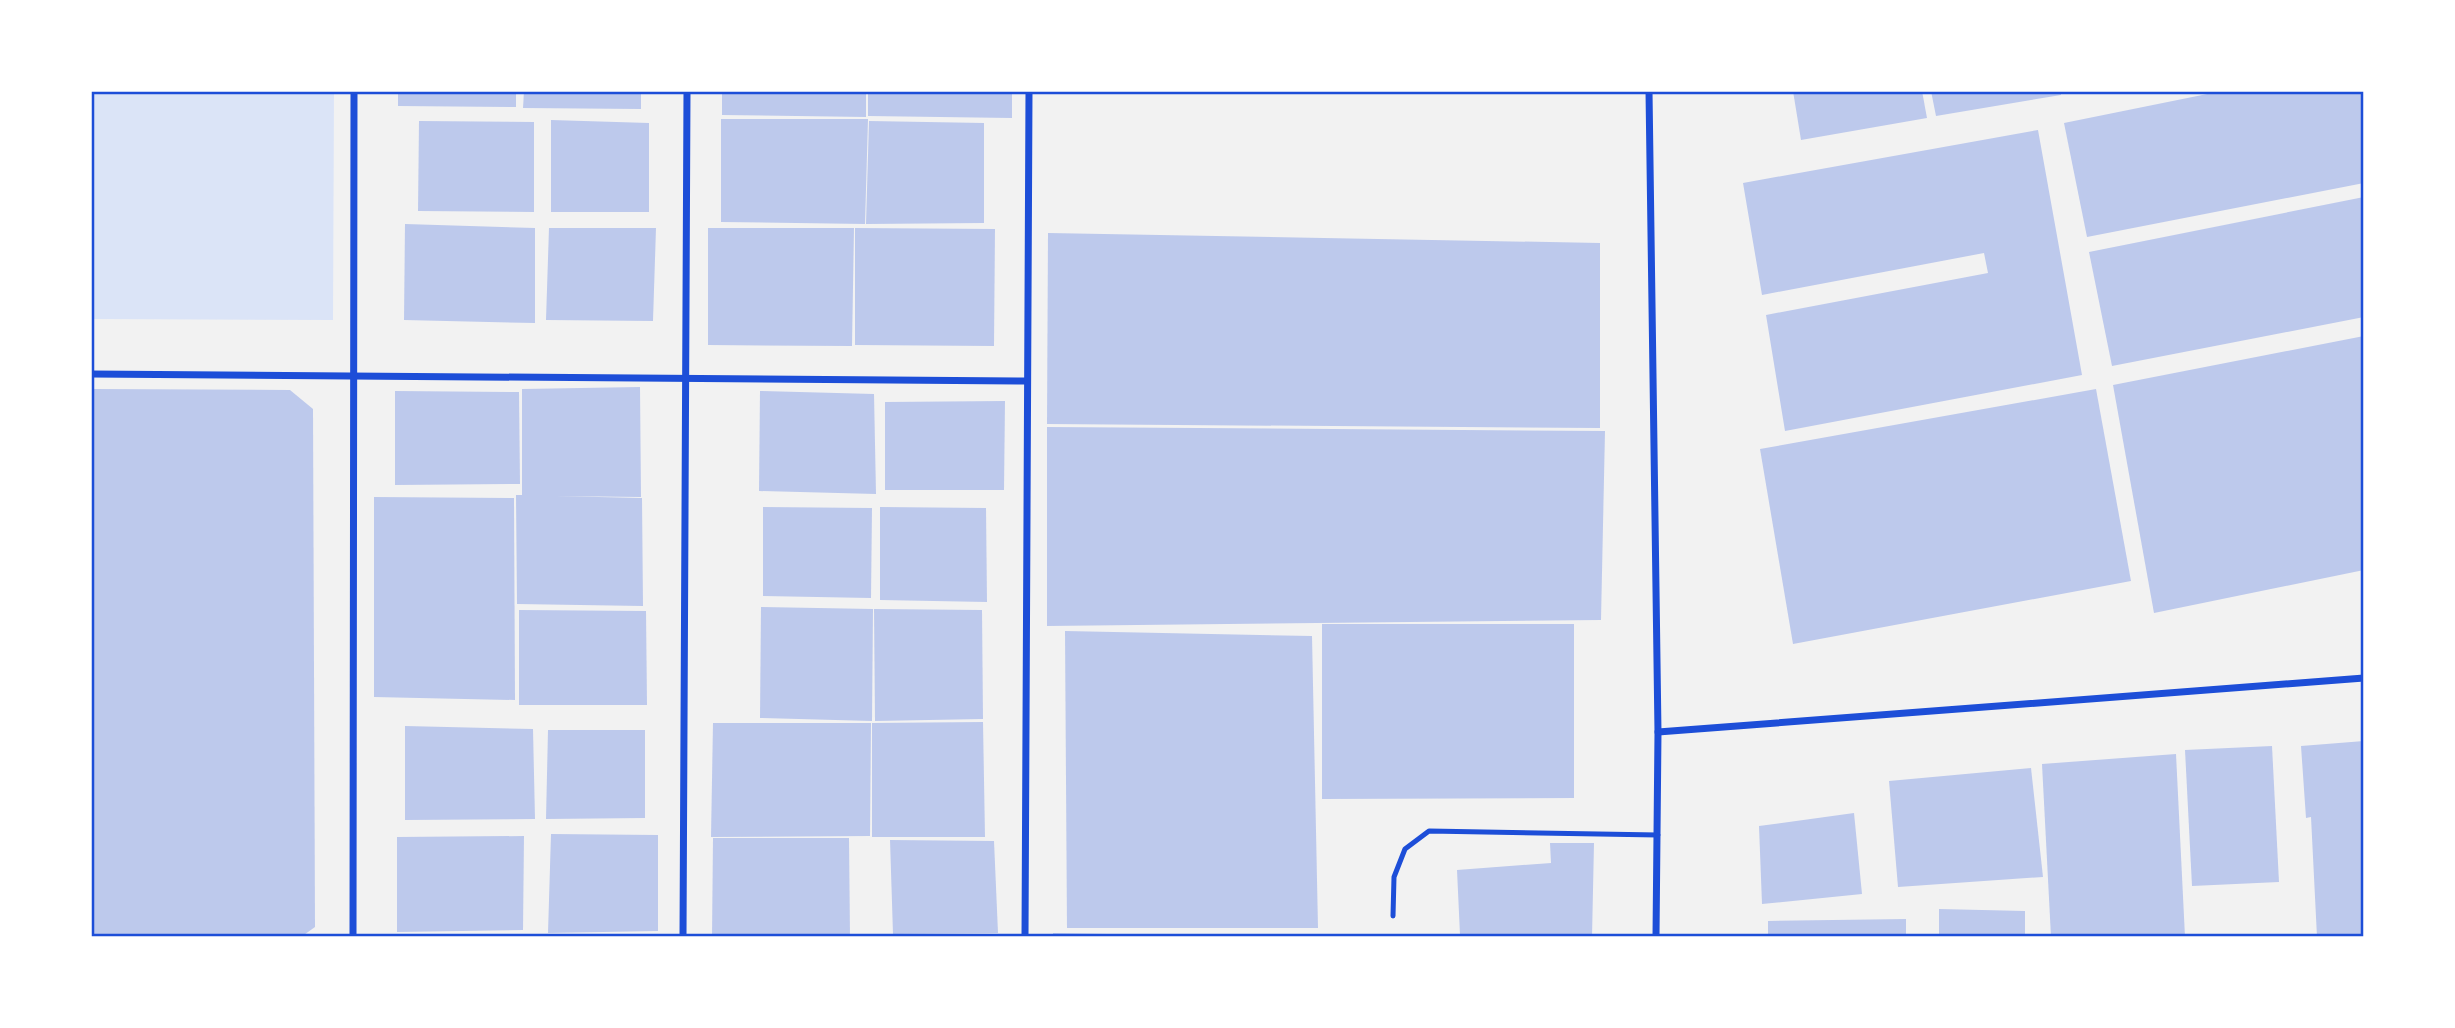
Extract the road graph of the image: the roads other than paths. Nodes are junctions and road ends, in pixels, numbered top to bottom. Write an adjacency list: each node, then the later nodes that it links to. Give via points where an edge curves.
1 (354, 91): 6 (street)
2 (687, 91): 7 (street)
3 (1029, 91): 8 (street)
4 (1650, 91): 10 (street)
5 (91, 374): 6 (street)
6 (354, 375): 7 (street); 13 (street)
7 (687, 378): 8 (street); 14 (street)
8 (1027, 381): 15 (street)
9 (2364, 678): 10 (street)
10 (1658, 732): 11 (street)
11 (1658, 835): 12 (lane, via 1429,831 1405,849 1395,877); 16 (street)
12 (1393, 916)
13 (353, 937)
14 (682, 937)
15 (1025, 937)
16 (1656, 937)

